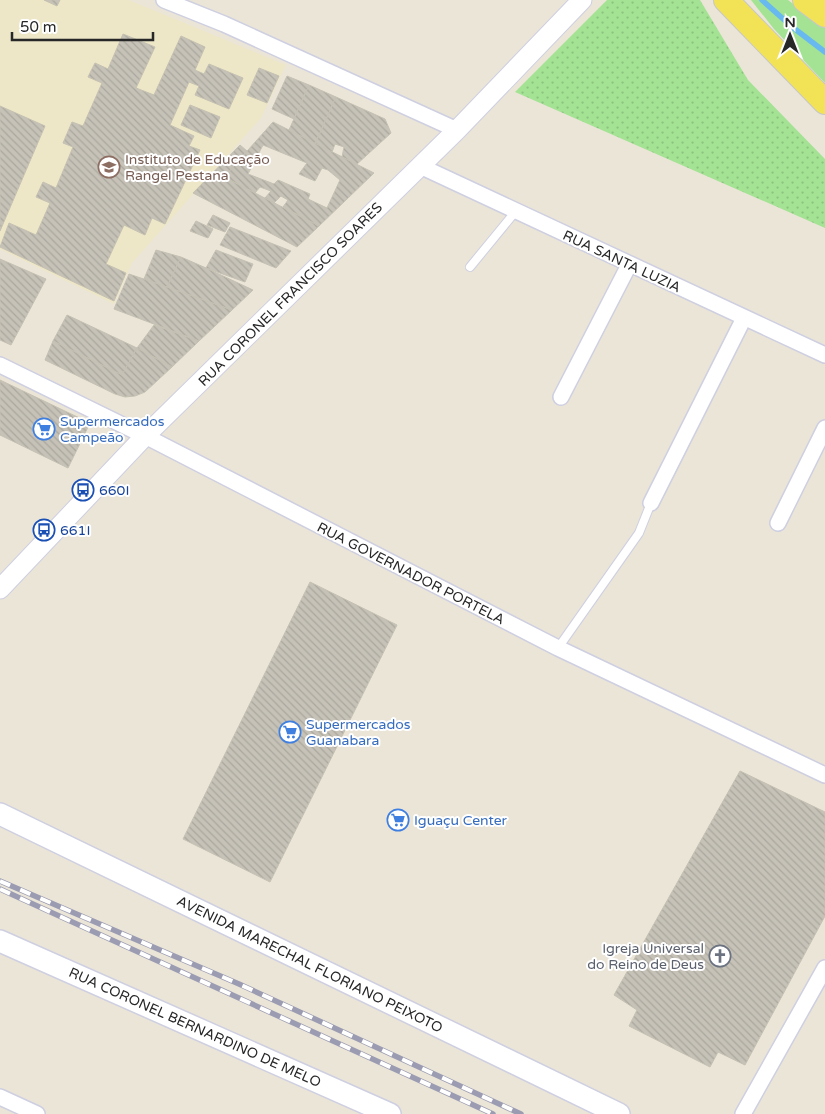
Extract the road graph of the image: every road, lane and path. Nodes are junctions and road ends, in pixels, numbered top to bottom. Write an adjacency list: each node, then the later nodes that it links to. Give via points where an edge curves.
1 (164, 0): 7 (street)
2 (582, 0): 7 (street, RUA CORONEL FRANCISCO SOARES)
3 (726, 0): 6 (main road)
4 (805, 0): 5 (main road)
5 (825, 15)
6 (825, 102)
7 (457, 130): 8 (street, RUA CORONEL FRANCISCO SOARES)
8 (420, 166): 9 (street, RUA SANTA LUZIA); 17 (street, RUA CORONEL FRANCISCO SOARES)
9 (516, 211): 10 (street, RUA SANTA LUZIA); 11 (lane)
10 (630, 265): 12 (street, RUA SANTA LUZIA); 15 (street)
11 (470, 267)
12 (744, 318): 13 (street, RUA SANTA LUZIA); 18 (street)
13 (825, 356)
14 (0, 365): 17 (street, RUA GOVERNADOR PORTELA)
15 (561, 397)
16 (825, 428): 19 (street)
17 (145, 436): 20 (street, RUA CORONEL FRANCISCO SOARES); 21 (street, RUA GOVERNADOR PORTELA)
18 (651, 503): 21 (lane, via 639,533)
19 (778, 523)
20 (0, 590)
21 (558, 648): 22 (street, RUA GOVERNADOR PORTELA)
22 (825, 775)
23 (0, 814): 29 (main road, AVENIDA MARECHAL FLORIANO PEIXOTO)
24 (0, 941): 28 (main road, RUA CORONEL BERNARDINO DE MELO)
25 (825, 968): 30 (street)
26 (0, 1097): 27 (street)
27 (37, 1114)
28 (390, 1114)
29 (619, 1114)
30 (743, 1114)

